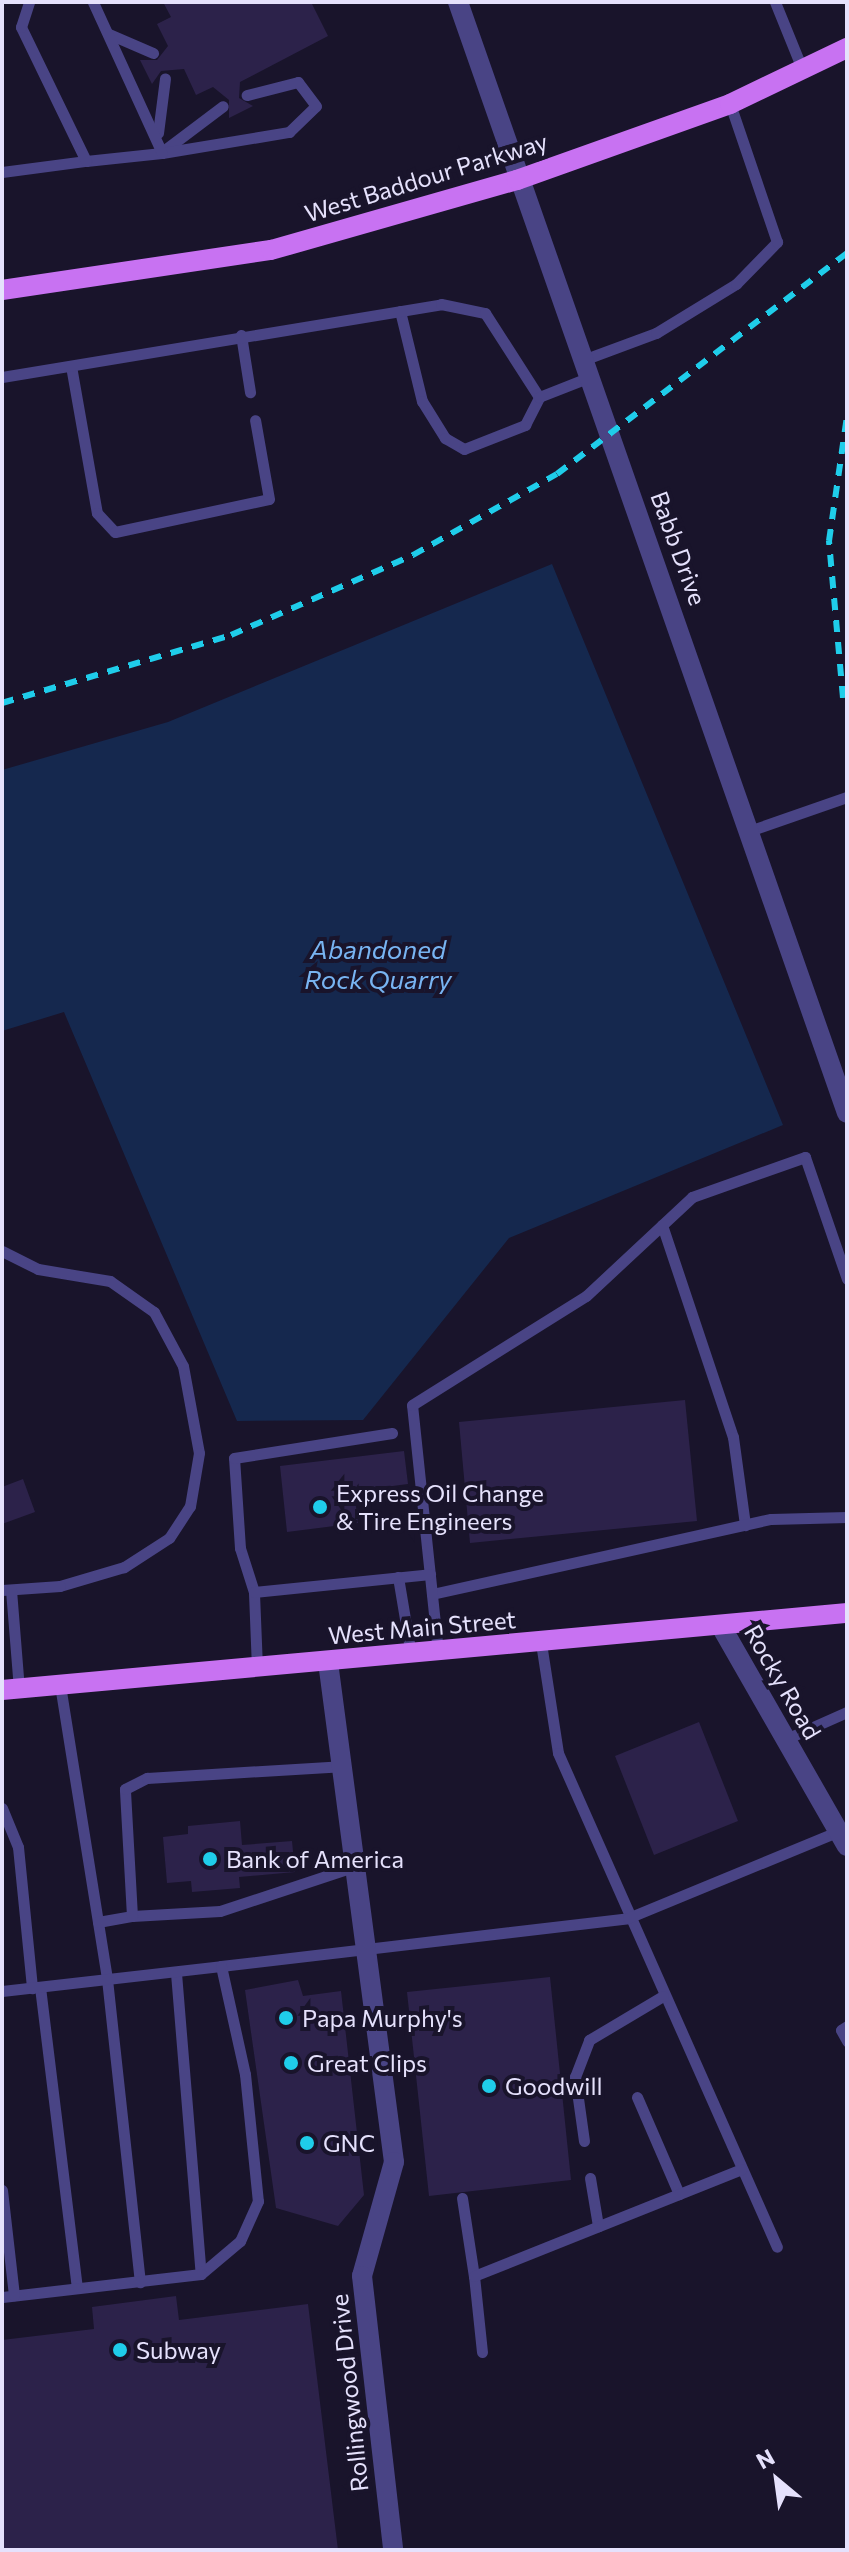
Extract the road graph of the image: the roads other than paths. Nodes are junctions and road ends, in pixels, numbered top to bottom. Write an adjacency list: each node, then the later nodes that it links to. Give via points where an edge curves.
1 (29, 2): 15 (lane, via 21,27)
2 (93, 2): 5 (lane)
3 (458, 2): 17 (street, Babb Drive)
4 (775, 2): 8 (lane)
5 (109, 34): 7 (lane); 13 (lane)
6 (847, 48): 8 (main road, West Baddour Parkway)
7 (153, 53)
8 (803, 71): 11 (main road, West Baddour Parkway)
9 (165, 78): 13 (lane)
10 (247, 95): 14 (lane, via 298,82 316,106 289,132)
11 (730, 104): 17 (main road, West Baddour Parkway); 22 (lane, via 777,242 736,284)
12 (223, 106): 14 (lane)
13 (158, 133): 14 (lane)
14 (162, 153): 15 (lane)
15 (86, 161): 16 (lane)
16 (2, 172)
17 (517, 180): 18 (main road, West Baddour Parkway, via 271,250); 22 (street, Babb Drive)
18 (2, 290)
19 (400, 311): 20 (lane); 25 (lane, via 441,304 485,313); 25 (lane, via 422,401 445,438 464,449 525,425)
20 (241, 335): 21 (lane); 24 (lane)
21 (71, 366): 23 (lane); 26 (lane, via 97,513 115,532 269,499)
22 (586, 369): 25 (lane); 28 (street, Babb Drive)
23 (2, 377)
24 (250, 392)
25 (539, 397)
26 (255, 420)
27 (847, 797): 28 (lane)
28 (752, 830): 29 (street, Babb Drive)
29 (847, 1113)
30 (662, 1225): 32 (lane, via 692,1197 805,1157); 35 (lane, via 733,1437); 36 (lane, via 586,1296 412,1405)
31 (2, 1251): 38 (lane, via 38,1269 110,1281 154,1312 183,1366 199,1453 190,1506 169,1538 124,1567 60,1586)
32 (847, 1279)
33 (392, 1433): 39 (lane, via 234,1458 240,1548)
34 (847, 1517): 35 (lane)
35 (745, 1525): 40 (lane)
36 (430, 1574): 37 (lane); 40 (lane)
37 (398, 1577): 39 (lane); 45 (lane)
38 (7, 1590): 49 (lane)
39 (254, 1592): 47 (lane)
40 (432, 1594): 44 (lane)
41 (847, 1613): 42 (main road, West Main Street)
42 (722, 1628): 43 (main road, West Main Street); 51 (street, Rocky Road)
43 (541, 1643): 44 (main road, West Main Street); 57 (lane, via 558,1753)
44 (438, 1652): 45 (main road, West Main Street)
45 (411, 1655): 46 (main road, West Main Street)
46 (328, 1662): 47 (main road, West Main Street); 52 (street, Rollingwood Drive)
47 (257, 1668): 48 (main road, West Main Street)
48 (60, 1685): 49 (main road, West Main Street); 58 (lane)
49 (10, 1689)
50 (847, 1712): 51 (lane)
51 (786, 1739): 54 (street, Rocky Road)
52 (341, 1766): 55 (street, Rollingwood Drive); 56 (lane, via 147,1778 125,1789)
53 (2, 1808): 63 (lane, via 18,1847)
54 (843, 1839): 57 (lane)
55 (353, 1867): 56 (lane, via 245,1906); 59 (street, Rollingwood Drive)
56 (132, 1916): 58 (lane)
57 (628, 1918): 59 (lane); 65 (lane)
58 (98, 1922): 62 (lane)
59 (365, 1948): 60 (lane); 83 (street, Rollingwood Drive, via 394,2162 362,2276)
60 (221, 1966): 61 (lane); 77 (lane, via 245,2074 258,2201 240,2241)
61 (176, 1973): 62 (lane); 77 (lane)
62 (107, 1979): 63 (lane); 79 (lane)
63 (36, 1987): 64 (lane); 80 (lane)
64 (2, 1991)
65 (663, 1996): 69 (lane, via 589,2040 575,2077); 70 (lane)
66 (847, 2026): 67 (lane, via 841,2030)
67 (847, 2041)
68 (637, 2097): 73 (lane)
69 (584, 2141)
70 (741, 2169): 73 (lane); 76 (lane)
71 (590, 2178): 75 (lane)
72 (2, 2190): 81 (lane)
73 (679, 2194): 75 (lane)
74 (462, 2198): 78 (lane)
75 (598, 2226): 78 (lane)
76 (777, 2247)
77 (201, 2274): 79 (lane)
78 (474, 2276): 82 (lane)
79 (140, 2282): 80 (lane)
80 (77, 2288): 81 (lane)
81 (8, 2296)
82 (482, 2352)
83 (393, 2550)

